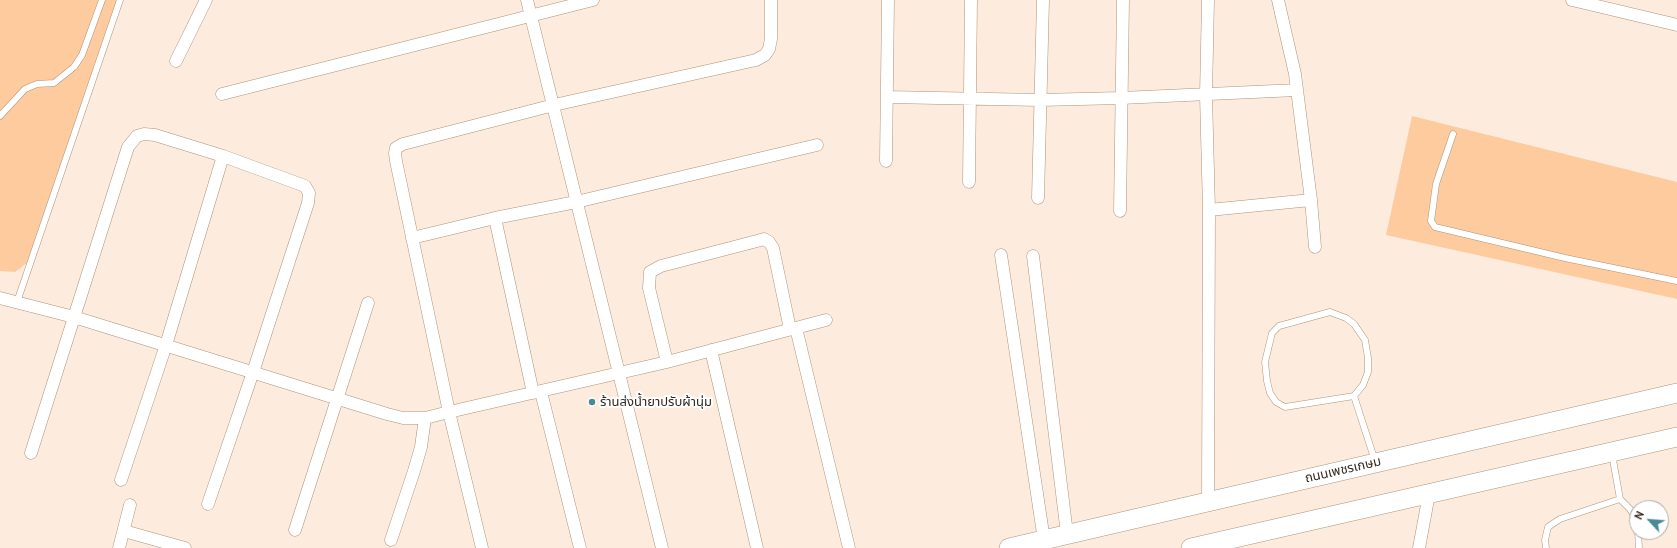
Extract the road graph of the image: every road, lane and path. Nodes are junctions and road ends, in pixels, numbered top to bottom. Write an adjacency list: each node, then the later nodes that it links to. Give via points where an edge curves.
1 (102, 0): 26 (lane, via 82,55 74,67 54,83 37,84 25,89)
2 (120, 0): 44 (lane)
3 (217, 0): 14 (street)
4 (527, 0): 15 (street)
5 (592, 0): 15 (street)
6 (771, 0): 25 (street, via 772,39 766,55 756,60)
7 (888, 0): 21 (street)
8 (971, 0): 22 (street)
9 (1043, 0): 24 (street)
10 (1123, 0): 23 (street)
11 (1208, 0): 20 (street)
12 (1278, 0): 18 (street)
13 (1572, 0): 16 (street)
14 (205, 2): 17 (street)
15 (531, 16): 19 (street); 25 (street)
16 (1677, 25)
17 (176, 61)
18 (1297, 90): 20 (street); 33 (street)
19 (222, 94)
20 (1206, 95): 23 (street); 35 (street)
21 (887, 96): 22 (street); 30 (street)
22 (970, 98): 24 (street); 31 (street)
23 (1122, 98): 24 (street); 36 (street)
24 (1040, 100): 32 (street)
25 (554, 105): 34 (street); 38 (street, via 403,144 396,148 396,162)
26 (0, 116)
27 (1453, 134): 42 (lane, via 1436,184 1431,221 1435,227)
28 (817, 145): 34 (street)
29 (223, 156): 46 (street, via 155,135 144,134 132,140); 49 (street); 52 (street, via 305,186 309,193 308,203)
30 (886, 161)
31 (969, 182)
32 (1038, 198)
33 (1311, 200): 35 (street); 39 (street)
34 (576, 202): 37 (street); 53 (street)
35 (1209, 210): 67 (street)
36 (1120, 211)
37 (495, 218): 38 (street); 54 (street)
38 (412, 238): 58 (street)
39 (1315, 246)
40 (1000, 255): 75 (street)
41 (1033, 256): 73 (street)
42 (1677, 281)
43 (0, 298): 44 (street)
44 (17, 302): 46 (street)
45 (368, 303): 57 (street)
46 (74, 317): 49 (street); 61 (street)
47 (826, 320): 48 (street)
48 (793, 329): 50 (street); 51 (street, via 773,248 764,239 661,266 650,272 649,288); 82 (street)
49 (166, 345): 52 (street); 64 (street)
50 (711, 350): 51 (street); 81 (street)
51 (667, 362): 53 (street)
52 (253, 372): 57 (street); 68 (street)
53 (620, 373): 54 (street); 80 (street)
54 (537, 393): 58 (street); 79 (street)
55 (1677, 393): 63 (main road, ถนนเพชรเกษม)
56 (1354, 396): 56 (lane, via 1363,385 1368,372 1368,358 1365,340 1359,329 1346,318 1330,312 1279,326 1272,333 1265,362 1270,392 1276,402 1285,407); 63 (lane)
57 (338, 397): 59 (street, via 404,418); 71 (street)
58 (449, 412): 59 (street); 78 (street)
59 (425, 418): 74 (street, via 417,459)
60 (1677, 437): 62 (main road)
61 (31, 453)
62 (1611, 453): 65 (main road); 66 (lane)
63 (1376, 463): 67 (main road, ถนนเพชรเกษม)
64 (121, 480)
65 (1429, 494): 84 (main road); 85 (street)
66 (1620, 499): 70 (lane); 86 (lane, via 1560,519 1548,527)
67 (1208, 501): 73 (main road, ถนนเพชรเกษม)
68 (208, 504)
69 (130, 505): 72 (street)
70 (1629, 508)
71 (295, 530)
72 (124, 531): 76 (street); 77 (street)
73 (1067, 534): 75 (main road, ถนนเพชรเกษม)
74 (391, 540)
75 (1044, 540): 83 (main road, ถนนเพชรเกษม)
76 (119, 548)
77 (185, 548)
78 (482, 548)
79 (580, 548)
80 (662, 548)
81 (757, 548)
82 (849, 548)
83 (1009, 548)
84 (1191, 548)
85 (1419, 548)
86 (1546, 548)

